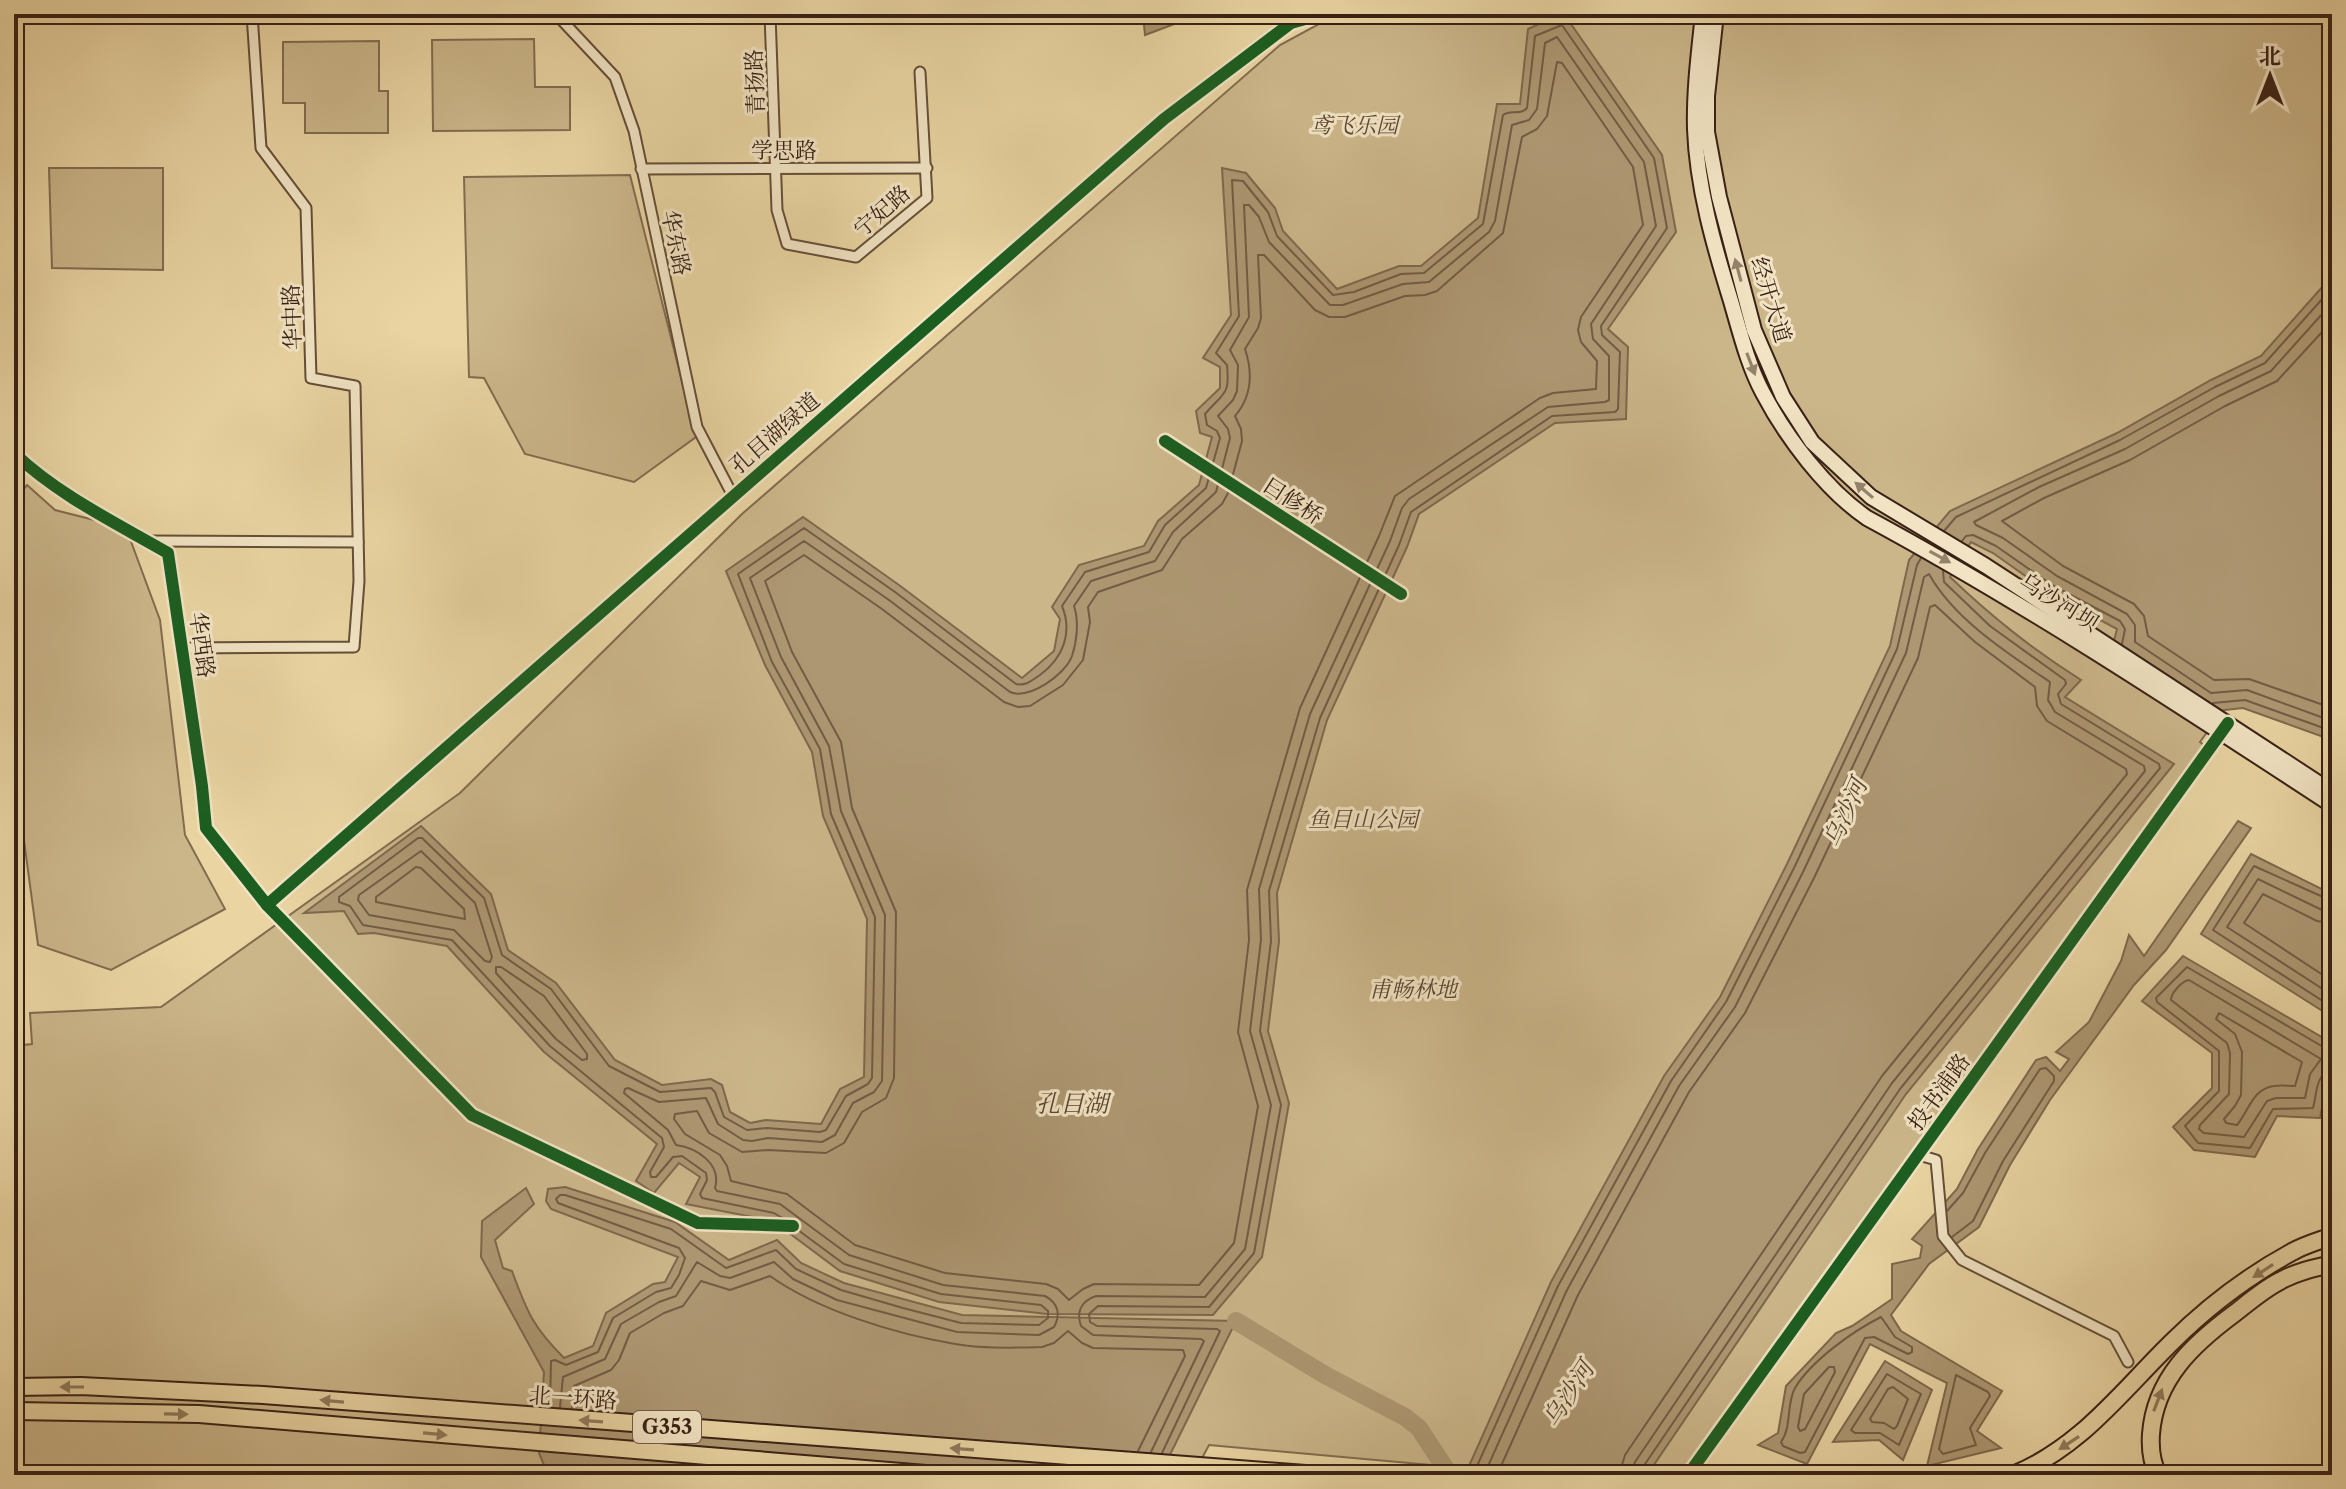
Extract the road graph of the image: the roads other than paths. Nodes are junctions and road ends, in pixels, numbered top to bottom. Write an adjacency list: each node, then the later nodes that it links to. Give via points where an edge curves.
1 (252, 14): 17 (street, 华中路, via 261,148 306,208 311,378 355,386)
2 (556, 14): 10 (street, 华东路, via 615,77)
3 (770, 14): 8 (street, 青扬路)
4 (1323, 14): 13 (street, 孔目湖绿道, via 1291,23 1164,119)
5 (1703, 14): 14 (main road, 经开大道, one-way to 14, via 1695,133 1714,245 1742,340 1762,392 1794,444)
6 (1716, 14): 15 (main road, 经开大道, one-way to 6, via 1871,497 1812,442 1783,397 1754,330 1707,132)
7 (920, 72): 9 (street, 宁妃路)
8 (776, 168): 9 (street, 学思路); 10 (street, 学思路); 11 (street, 青扬路, via 777,210)
9 (927, 168): 11 (street, 宁妃路, via 927,198 856,257)
10 (641, 169): 13 (street, 华东路, via 697,427)
11 (787, 244)
12 (14, 453): 16 (street, 华西路, via 74,498)
13 (733, 496): 23 (street, 孔目湖绿道)
14 (1867, 518): 18 (main road, 乌沙河坝, one-way to 18)
15 (1930, 531): 18 (main road, 乌沙河坝)
16 (148, 541): 17 (street); 19 (street, 华西路, via 168,553)
17 (358, 542): 19 (street, 华中路, via 354,647)
18 (1980, 571): 20 (main road, 乌沙河坝)
19 (182, 648): 23 (street, 华西路, via 206,828)
20 (2225, 728): 21 (main road, 乌沙河坝, via 2249,737); 22 (main road); 24 (street, 投书浦路)
21 (2332, 792)
22 (2332, 805)
23 (267, 905): 25 (street, 华西路, via 472,1115 698,1223)
24 (1919, 1155): 28 (street, via 1936,1160 1943,1236 1962,1260 2114,1336); 33 (street, 投书浦路)
25 (793, 1226)
26 (2332, 1236): 34 (highway, one-way to 34, via 2294,1250 2225,1296 2079,1436)
27 (2332, 1264): 35 (highway, one-way to 27, via 2150,1440 2152,1414 2173,1370 2195,1346 2279,1281)
28 (2128, 1362)
29 (14, 1387): 32 (highway, 北一环路 / G353, one-way to 29, via 263,1395)
30 (14, 1411): 31 (highway, G353, one-way to 31, via 199,1414)
31 (938, 1475)
32 (1319, 1475)
33 (1688, 1475)
34 (2013, 1475)
35 (2158, 1475)

